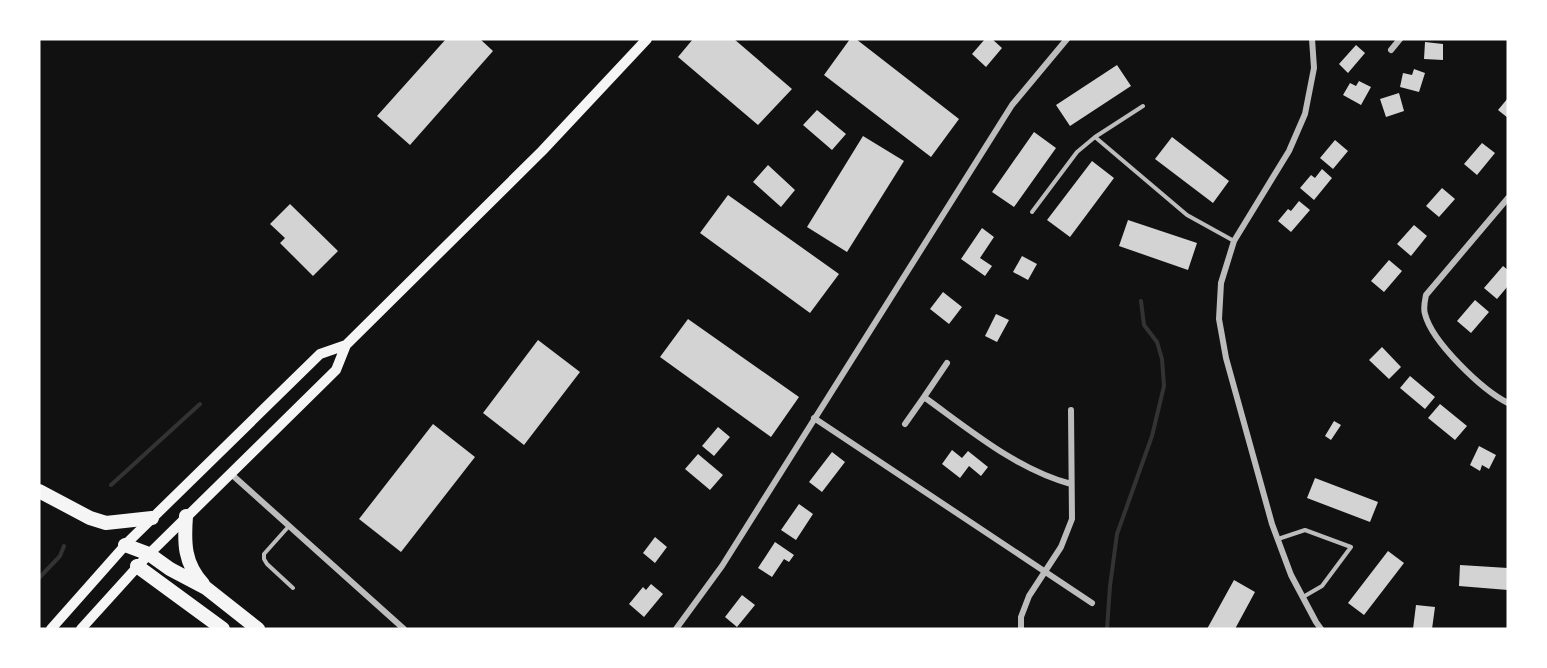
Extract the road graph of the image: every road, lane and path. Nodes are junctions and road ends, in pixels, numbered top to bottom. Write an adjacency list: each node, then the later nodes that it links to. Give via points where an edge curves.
1 (646, 39): 11 (main road, via 547,146)
2 (1067, 39): 16 (street, via 1012,105)
3 (1312, 39): 10 (street, via 1314,68 1298,134)
4 (1400, 39): 5 (street)
5 (1391, 50)
6 (1143, 106): 7 (lane)
7 (1095, 136): 9 (lane, via 1077,152); 10 (lane, via 1187,215)
8 (1508, 198): 14 (street, via 1426,295 1424,312 1434,334 1472,378)
9 (1032, 212)
10 (1234, 241): 24 (street, via 1221,283 1221,339)
11 (346, 345): 18 (main road, via 336,370); 22 (main road, via 320,354)
12 (947, 363): 13 (street)
13 (924, 397): 17 (street); 19 (street, via 1033,471)
14 (1508, 403)
15 (1071, 410): 19 (street)
16 (814, 418): 28 (street); 38 (street, via 722,566)
17 (905, 424)
18 (230, 473): 21 (main road); 23 (street)
19 (1071, 484): 28 (street, via 1072,519)
20 (39, 491): 22 (highway, via 106,523)
21 (186, 516): 26 (main road); 29 (highway, via 187,559)
22 (152, 518): 25 (main road)
23 (289, 526): 30 (lane, via 264,554 264,559); 37 (street)
24 (1278, 539): 31 (street); 31 (lane, via 1305,530 1351,547 1322,586)
25 (125, 545): 26 (highway); 33 (main road)
26 (148, 554): 27 (main road); 29 (highway)
27 (137, 566): 34 (main road); 35 (highway)
28 (1046, 572): 32 (street); 39 (street, via 1029,596)
29 (206, 588): 36 (highway)
30 (293, 588)
31 (1302, 597): 40 (street)
32 (1092, 603)
33 (51, 629)
34 (81, 629)
35 (223, 629)
36 (258, 629)
37 (404, 629)
38 (676, 629)
39 (1021, 629)
40 (1321, 629)

